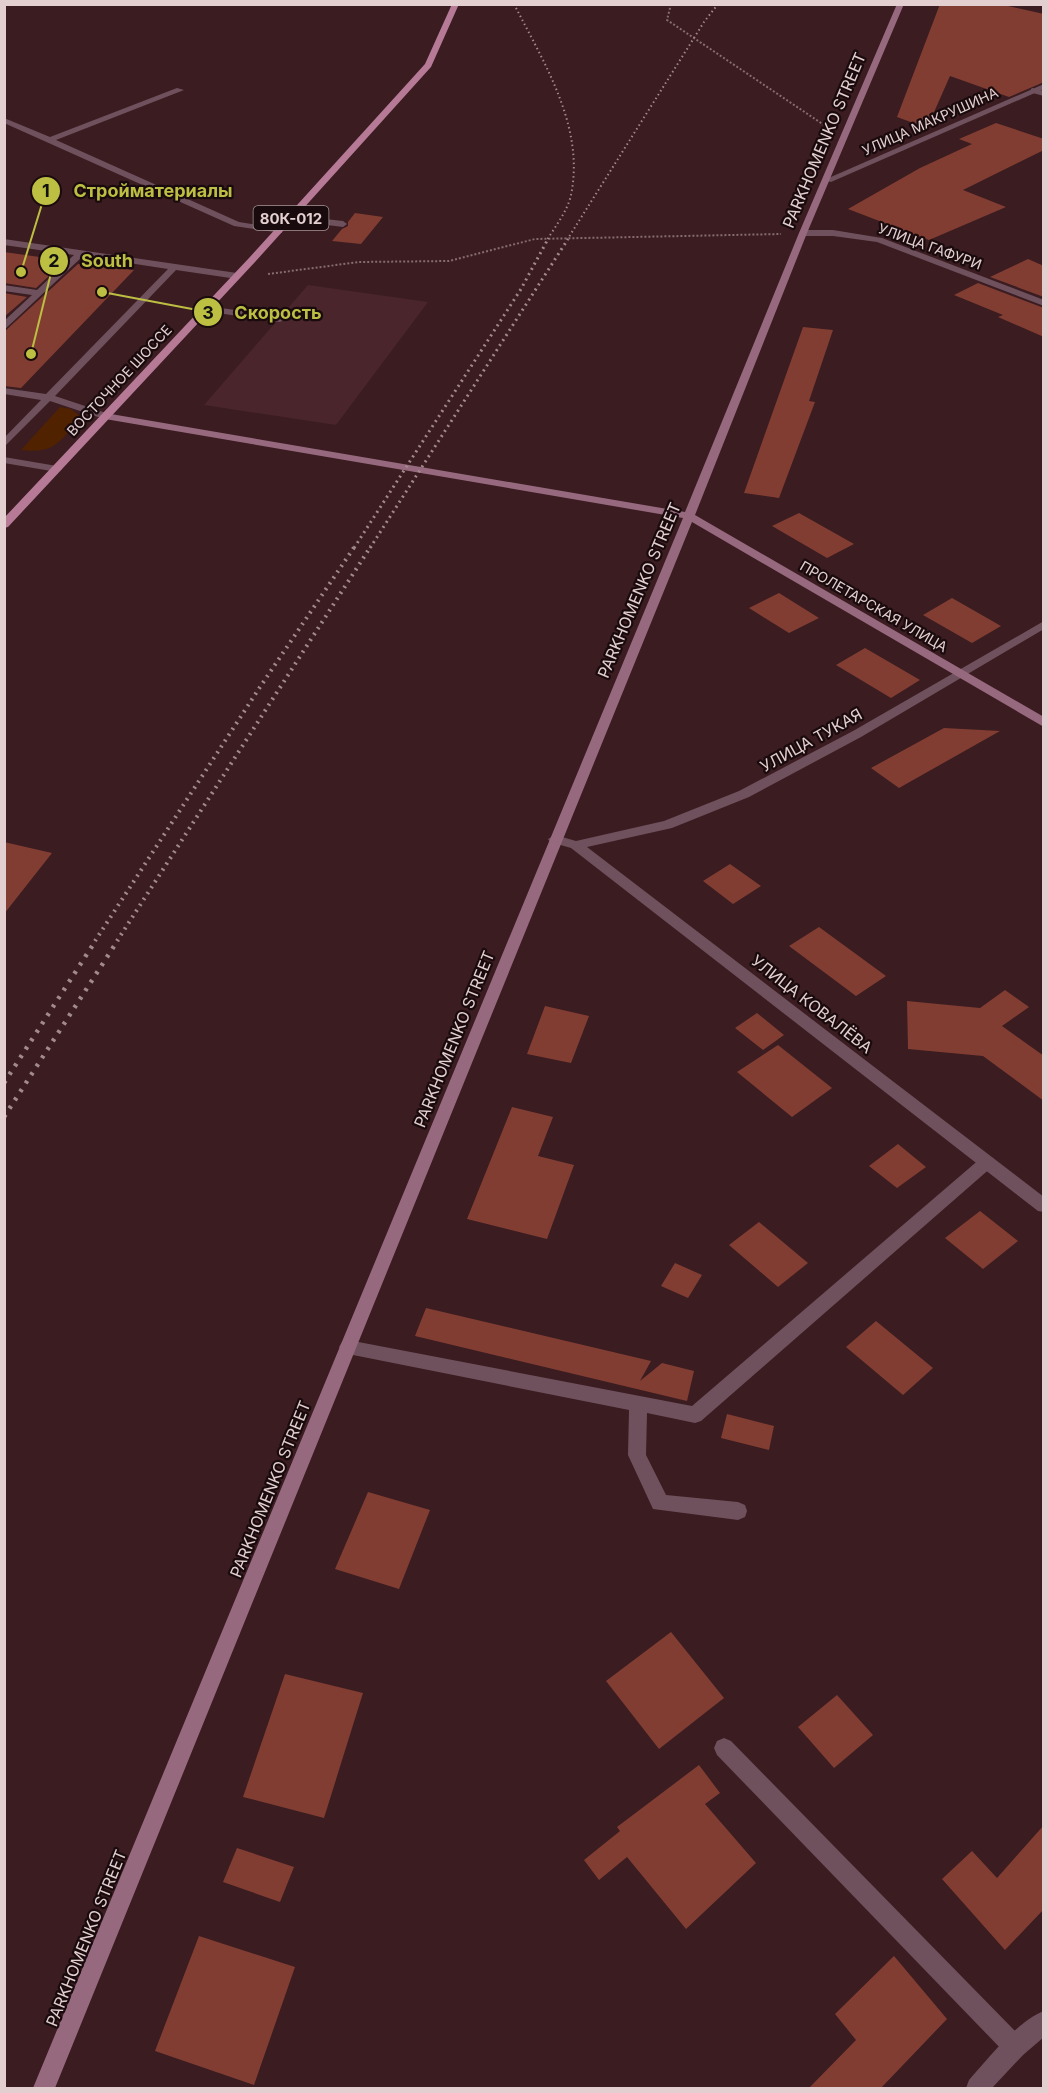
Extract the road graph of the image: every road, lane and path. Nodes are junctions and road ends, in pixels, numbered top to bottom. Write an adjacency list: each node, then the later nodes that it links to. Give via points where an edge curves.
1 (456, 4): 12 (main road, ВОСТОЧНОЕ ШОССЕ / 80К-012, via 428,65)
2 (671, 4): 9 (path, via 668,20)
3 (902, 4): 9 (main road, PARKHOMENKO STREET)
4 (1044, 86): 6 (street, УЛИЦА МАКРУШИНА)
5 (180, 90): 10 (street)
6 (1032, 90): 7 (street); 11 (street, УЛИЦА МАКРУШИНА)
7 (1044, 94)
8 (4, 120): 10 (street)
9 (845, 139): 11 (main road, PARKHOMENKO STREET)
10 (50, 140): 14 (street, via 237,224)
11 (828, 180): 15 (main road, PARKHOMENKO STREET)
12 (290, 218): 13 (street); 14 (main road, ВОСТОЧНОЕ ШОССЕ / 80К-012)
13 (343, 224)
14 (279, 231): 19 (main road, ВОСТОЧНОЕ ШОССЕ / 80К-012)
15 (803, 233): 19 (path, via 535,239 449,261 359,262); 22 (street, УЛИЦА ГАФУРИ, via 833,232 879,240); 32 (main road, PARKHOMENKO STREET)
16 (4, 242): 17 (street)
17 (81, 253): 18 (street); 21 (street)
18 (174, 267): 19 (street); 27 (street)
19 (237, 276): 23 (main road, ВОСТОЧНОЕ ШОССЕ / 80К-012)
20 (4, 288): 21 (street)
21 (40, 293): 25 (street)
22 (1042, 301)
23 (206, 309): 24 (street); 28 (main road, ВОСТОЧНОЕ ШОССЕ / 80К-012)
24 (280, 319)
25 (4, 327)
26 (4, 391): 27 (street)
27 (50, 398): 28 (street); 29 (street)
28 (105, 416): 31 (main road, ВОСТОЧНОЕ ШОССЕ / 80К-012); 32 (main road)
29 (4, 444)
30 (4, 460): 31 (street)
31 (57, 469): 33 (main road, ВОСТОЧНОЕ ШОССЕ / 80К-012)
32 (689, 516): 35 (main road, ПРОЛЕТАРСКАЯ УЛИЦА); 37 (main road, PARKHOMENKO STREET)
33 (4, 525)
34 (1044, 624): 35 (street, УЛИЦА ТУКАЯ)
35 (958, 672): 36 (main road, ПРОЛЕТАРСКАЯ УЛИЦА); 38 (street, УЛИЦА ТУКАЯ, via 857,734 744,794 666,825)
36 (1044, 723)
37 (555, 839): 38 (street, УЛИЦА КОВАЛЁВА); 41 (main road, PARKHOMENKO STREET)
38 (576, 845): 39 (street, УЛИЦА КОВАЛЁВА)
39 (987, 1162): 40 (street, УЛИЦА КОВАЛЁВА); 42 (street, via 695,1415)
40 (1044, 1206)
41 (348, 1347): 42 (street); 47 (main road, PARKHOMENKO STREET)
42 (638, 1404): 43 (street, via 637,1455 660,1503)
43 (738, 1510)
44 (724, 1749): 46 (street)
45 (1044, 2022): 46 (street)
46 (1015, 2048): 48 (street)
47 (44, 2088)
48 (977, 2088)

